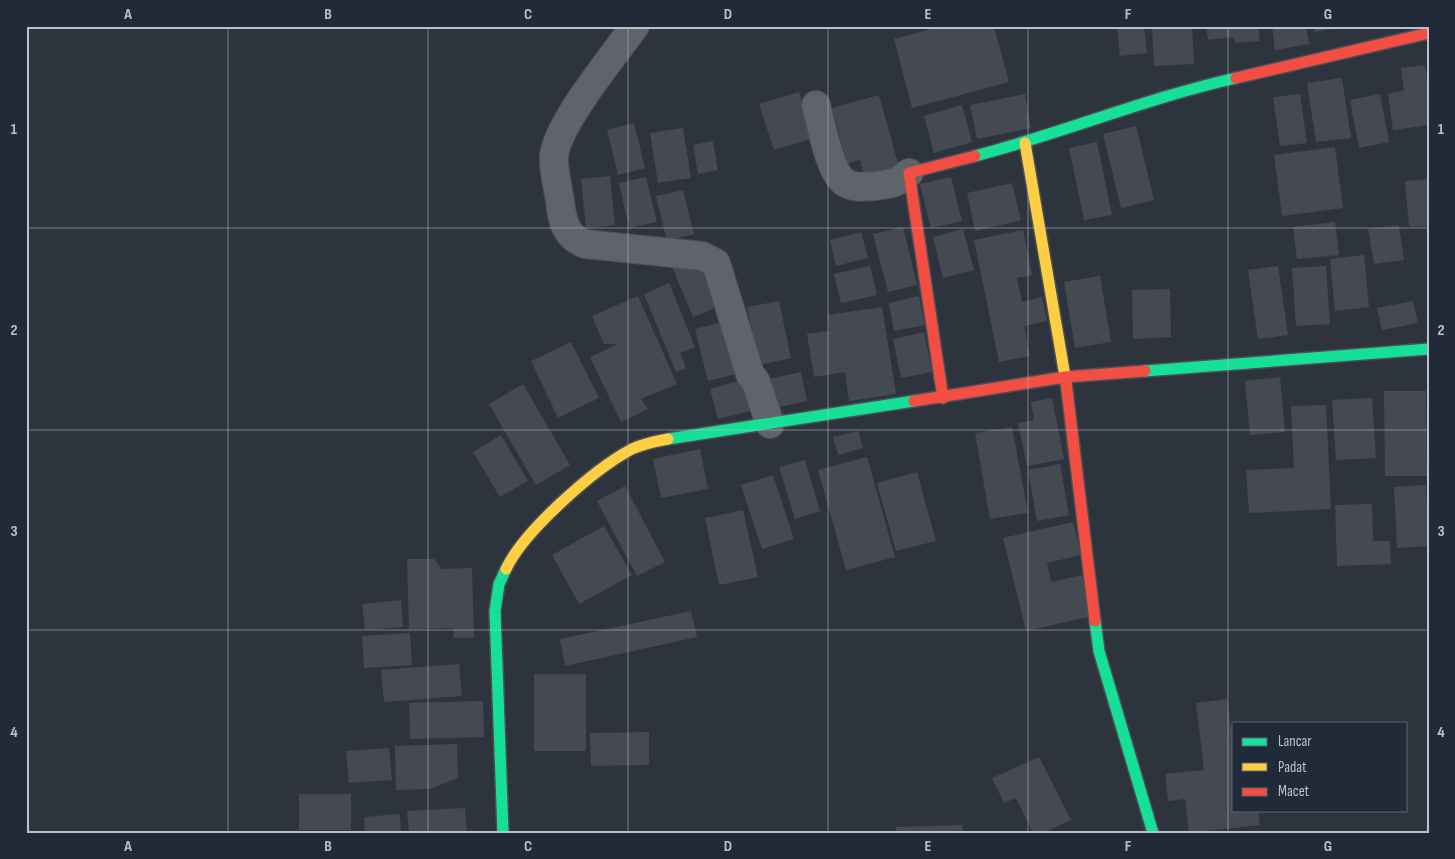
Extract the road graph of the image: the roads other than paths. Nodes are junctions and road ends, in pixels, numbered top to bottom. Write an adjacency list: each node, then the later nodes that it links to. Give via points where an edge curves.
1 (635, 26): 9 (street, via 567,122 558,141 554,156 562,216 569,234 585,244 704,256 716,263 750,374 756,382)
2 (1429, 33): 4 (street, via 1204,85)
3 (816, 104): 5 (street, via 834,167 842,181 866,187 896,183)
4 (1025, 143): 5 (street); 7 (street)
5 (909, 173): 8 (street)
6 (1429, 349): 7 (street)
7 (1065, 377): 8 (street); 11 (street, via 1099,651)
8 (943, 398): 9 (street)
9 (770, 424): 10 (street, via 661,440 632,449 560,505 516,553 500,580 494,611)
10 (503, 833)
11 (1153, 833)

